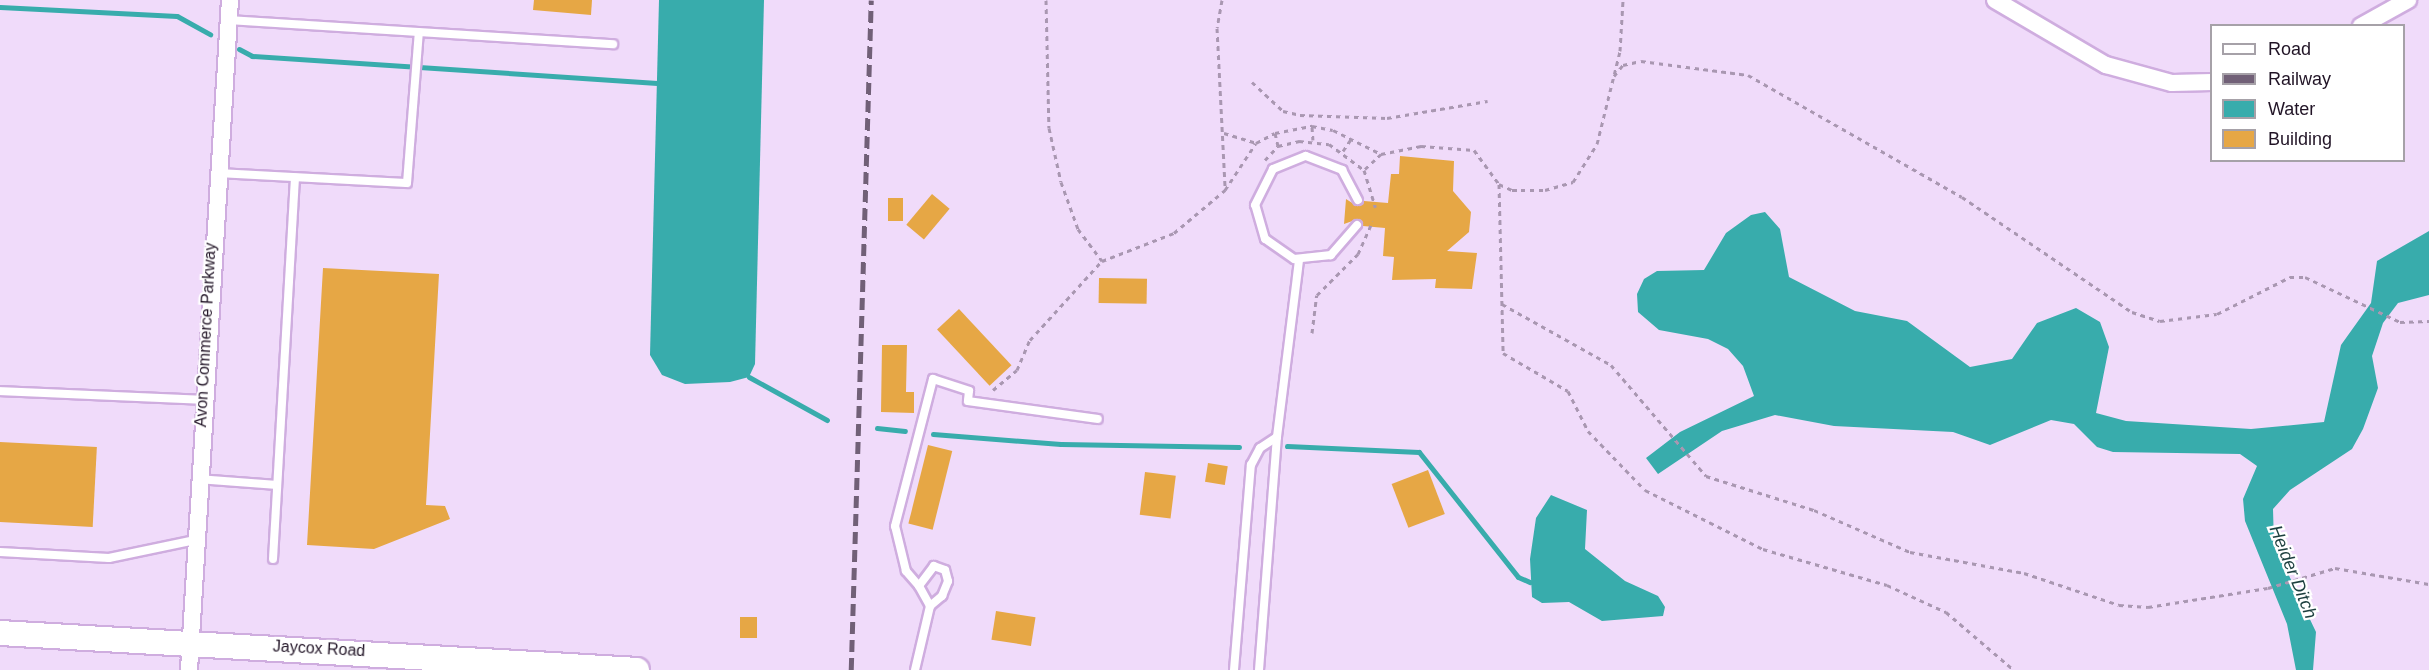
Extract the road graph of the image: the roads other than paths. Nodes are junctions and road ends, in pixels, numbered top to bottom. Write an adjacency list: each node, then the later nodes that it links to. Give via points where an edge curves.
1 (230, 0): 4 (street, Avon Commerce Parkway)
2 (1995, 0): 8 (street, via 2106,64 2172,83)
3 (2408, 0): 5 (street)
4 (227, 20): 6 (lane); 9 (street, Avon Commerce Parkway)
5 (2365, 24)
6 (419, 32): 7 (lane); 10 (lane, via 407,183)
7 (613, 44)
8 (2210, 82)
9 (216, 173): 10 (lane); 15 (street, Avon Commerce Parkway)
10 (295, 178): 19 (lane)
11 (1358, 200): 13 (lane, via 1345,173 1322,158 1291,159 1269,172 1256,200 1258,225 1272,247)
12 (1356, 225): 13 (lane, via 1331,255)
13 (1299, 260): 17 (lane)
14 (0, 391): 15 (lane)
15 (203, 400): 18 (street, Avon Commerce Parkway)
16 (1098, 419): 23 (lane, via 968,401 969,391 933,379 895,526 901,560)
17 (1277, 437): 30 (lane, via 1260,448 1251,465); 31 (lane)
18 (198, 479): 19 (lane); 20 (street, Avon Commerce Parkway)
19 (277, 485): 22 (lane)
20 (195, 540): 21 (lane, via 109,558); 26 (street, Avon Commerce Parkway)
21 (0, 552)
22 (273, 559)
23 (919, 586): 24 (lane); 24 (lane, via 934,566 945,570 942,596)
24 (930, 606): 29 (lane)
25 (0, 633): 26 (street, Jaycox Road)
26 (189, 643): 27 (street, Avon Commerce Parkway); 28 (street, Jaycox Road)
27 (189, 670)
28 (638, 670)
29 (915, 670)
30 (1234, 670)
31 (1259, 670)

